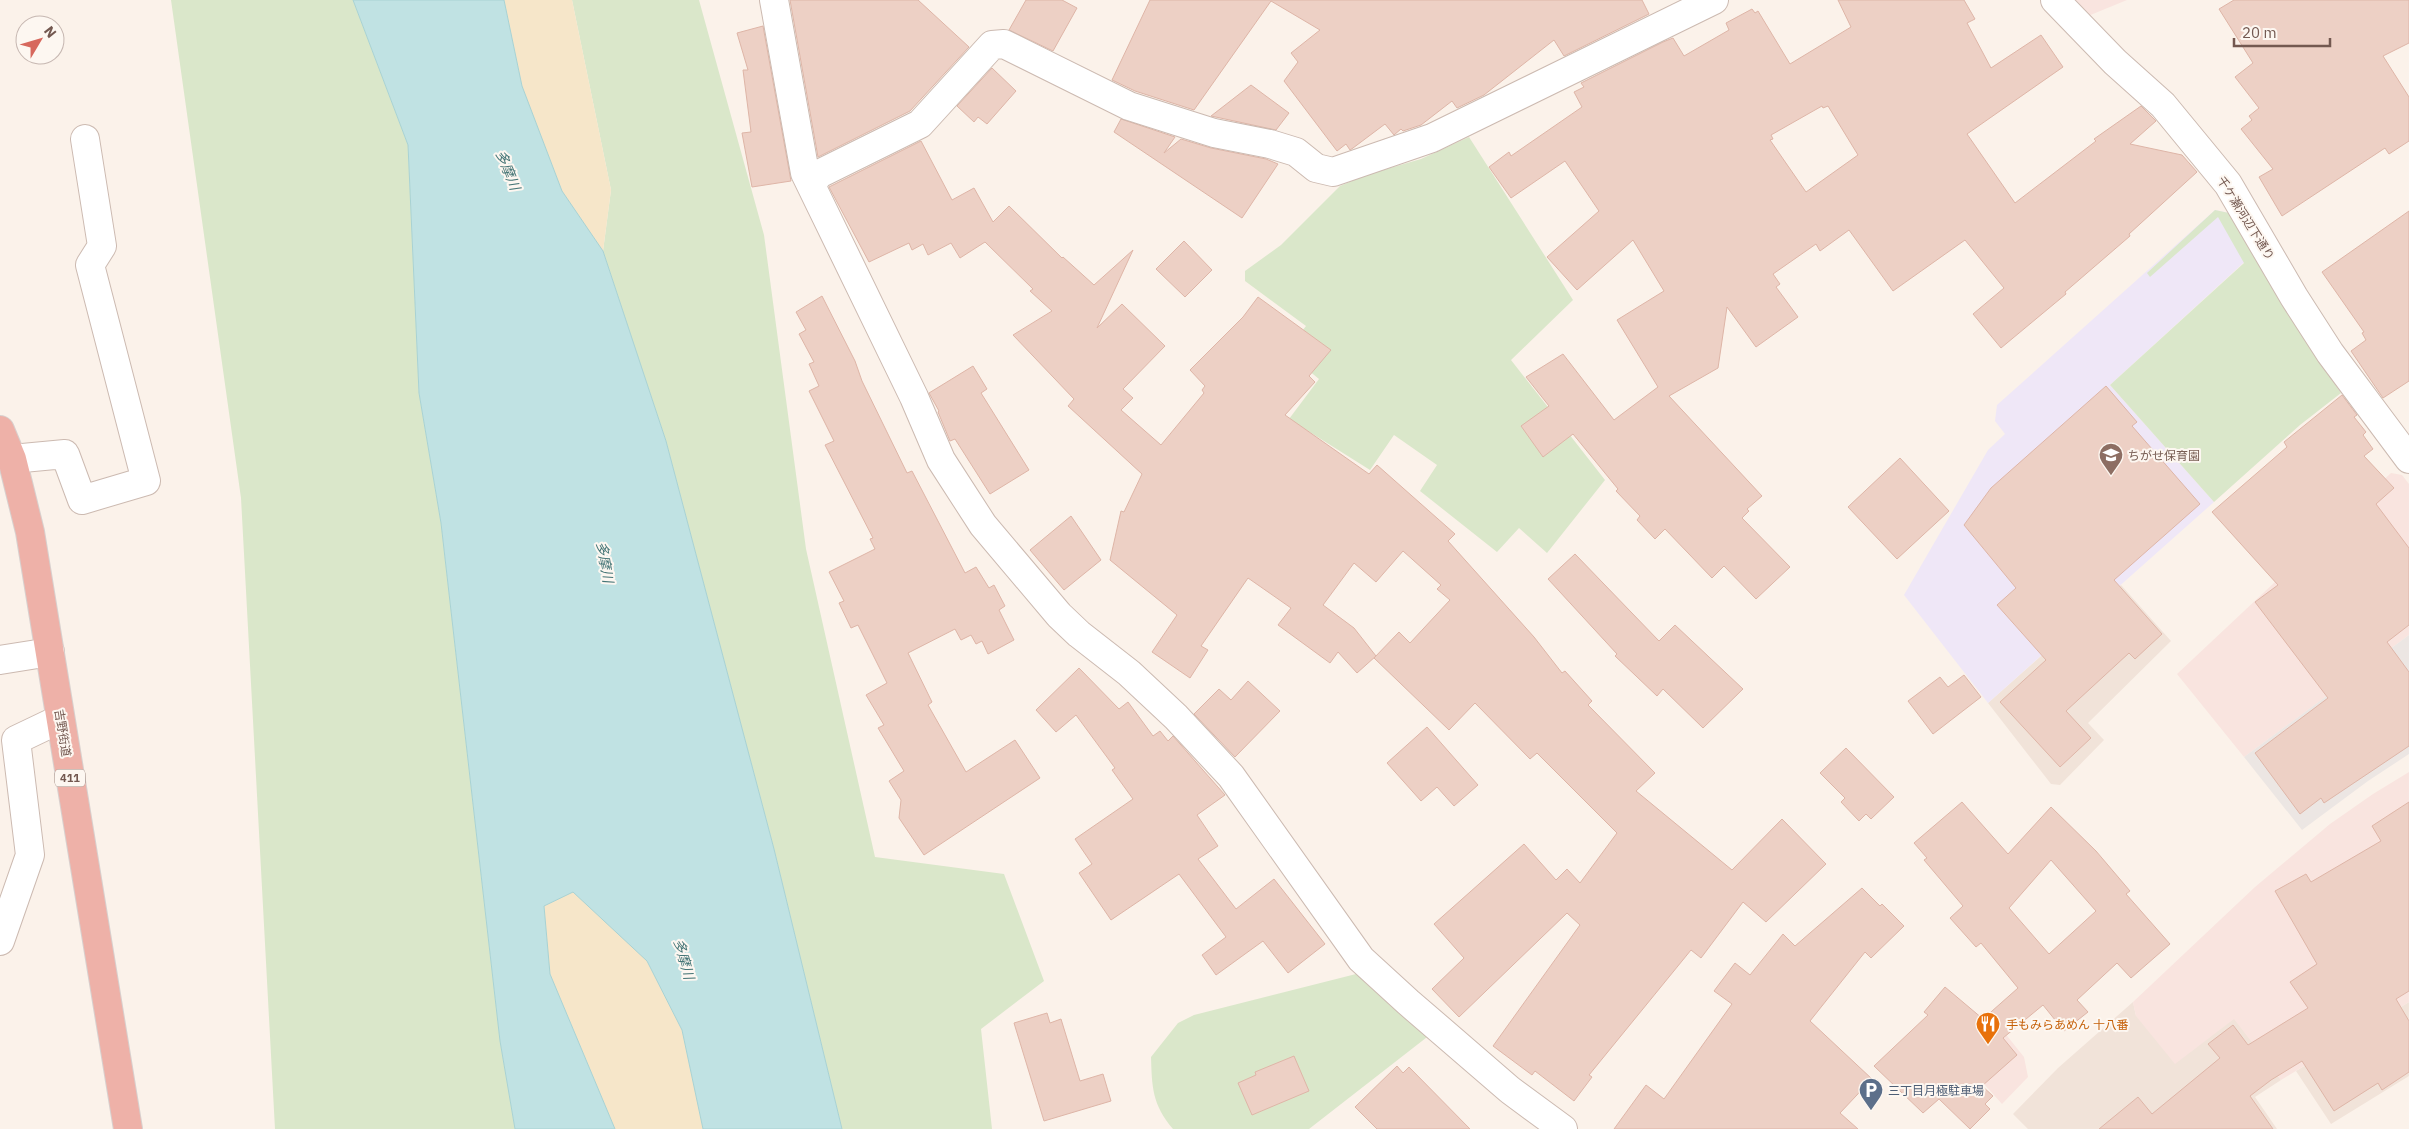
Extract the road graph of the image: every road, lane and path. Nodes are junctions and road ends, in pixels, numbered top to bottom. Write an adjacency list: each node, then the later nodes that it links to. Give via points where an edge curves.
1 (774, 0): 5 (street, via 805,172)
2 (1714, 0): 5 (street, via 1432,138 1333,172 1316,168 1296,152 1214,133 1129,106 1004,44 992,45 920,124 819,174)
3 (2055, 0): 8 (street, 千ケ瀬河辺下通り, via 2115,62 2163,105 2228,184 2330,353)
4 (85, 139): 7 (street, via 102,246 90,264 146,482 82,500 65,454)
5 (811, 185): 14 (street, via 914,397 941,460 983,525 1058,615 1176,717 1232,776 1362,959 1510,1090)
6 (0, 430): 7 (highway, 吉野街道 / 411)
7 (12, 459): 9 (highway, 吉野街道 / 411, via 30,532)
8 (2409, 459)
9 (50, 652): 10 (street); 11 (highway, 吉野街道 / 411)
10 (0, 660)
11 (60, 719): 12 (street, via 16,740 30,855); 13 (highway, 吉野街道 / 411)
12 (0, 941)
13 (128, 1129)
14 (1563, 1129)

